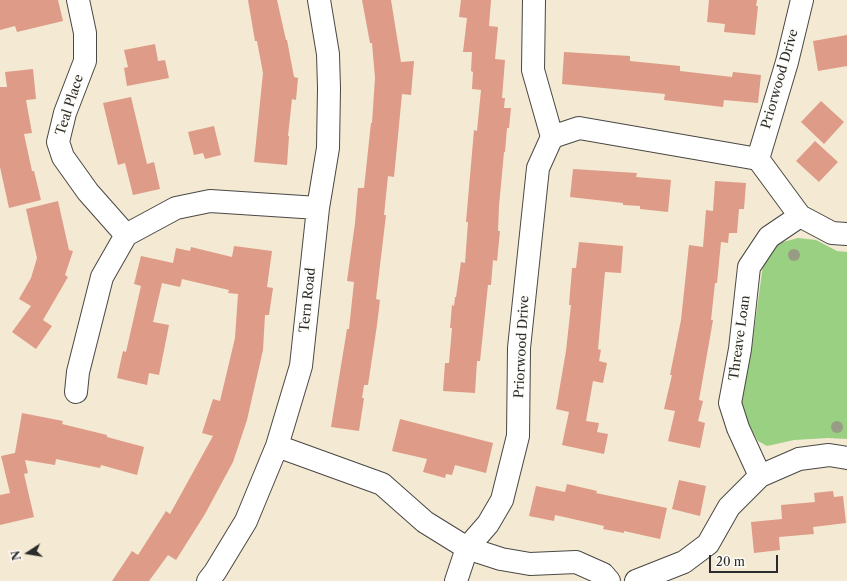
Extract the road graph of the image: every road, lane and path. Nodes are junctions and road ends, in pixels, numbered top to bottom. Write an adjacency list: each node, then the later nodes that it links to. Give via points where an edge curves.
1 (78, 0): 10 (street, Teal Place, via 85,33 85,62 65,113 58,142 63,157 88,192)
2 (319, 0): 7 (street, Tern Road, via 328,54 329,88 328,148)
3 (534, 0): 5 (street, via 534,70)
4 (802, 0): 6 (street, Priorwood Drive, via 787,62)
5 (552, 136): 6 (street, via 579,128); 15 (street, Priorwood Drive, via 537,176 519,348 518,436 502,500 488,524)
6 (758, 159): 8 (street)
7 (318, 208): 10 (street, via 210,201 176,208); 12 (street, Tern Road, via 301,366)
8 (800, 216): 9 (street, via 832,233); 14 (street, Threave Loan, via 769,237 749,267 740,349 730,403 738,428)
9 (847, 234)
10 (126, 236): 11 (street, via 102,277 78,372)
11 (76, 392)
12 (277, 446): 15 (street, via 382,484 425,522); 16 (street, Tern Road, via 246,521)
13 (847, 458): 14 (street, via 829,455 799,459)
14 (760, 476): 19 (street, via 729,507 708,544 684,562)
15 (467, 548): 17 (street); 18 (street, via 501,559 530,564 576,562 603,574)
16 (208, 581)
17 (456, 581)
18 (608, 581)
19 (636, 581)

